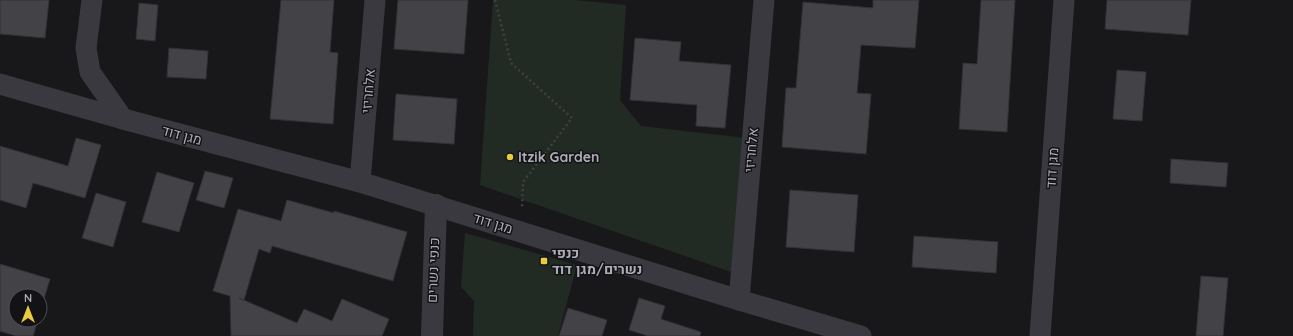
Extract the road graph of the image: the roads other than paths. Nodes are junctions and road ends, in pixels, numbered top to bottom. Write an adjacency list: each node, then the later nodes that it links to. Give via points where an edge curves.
1 (92, 0): 6 (street, via 86,48 90,72)
2 (375, 0): 7 (street, אלחריזי)
3 (764, 0): 9 (street, אלחריזי)
4 (1064, 0): 12 (street, מגן דוד)
5 (0, 84): 6 (street, מגן דוד)
6 (123, 119): 7 (street, מגן דוד)
7 (360, 182): 8 (street, מגן דוד)
8 (436, 205): 9 (street, מגן דוד); 10 (street, כנפי נשרים)
9 (739, 300): 11 (street, מגן דוד)
10 (432, 336)
11 (861, 336)
12 (1040, 336)

